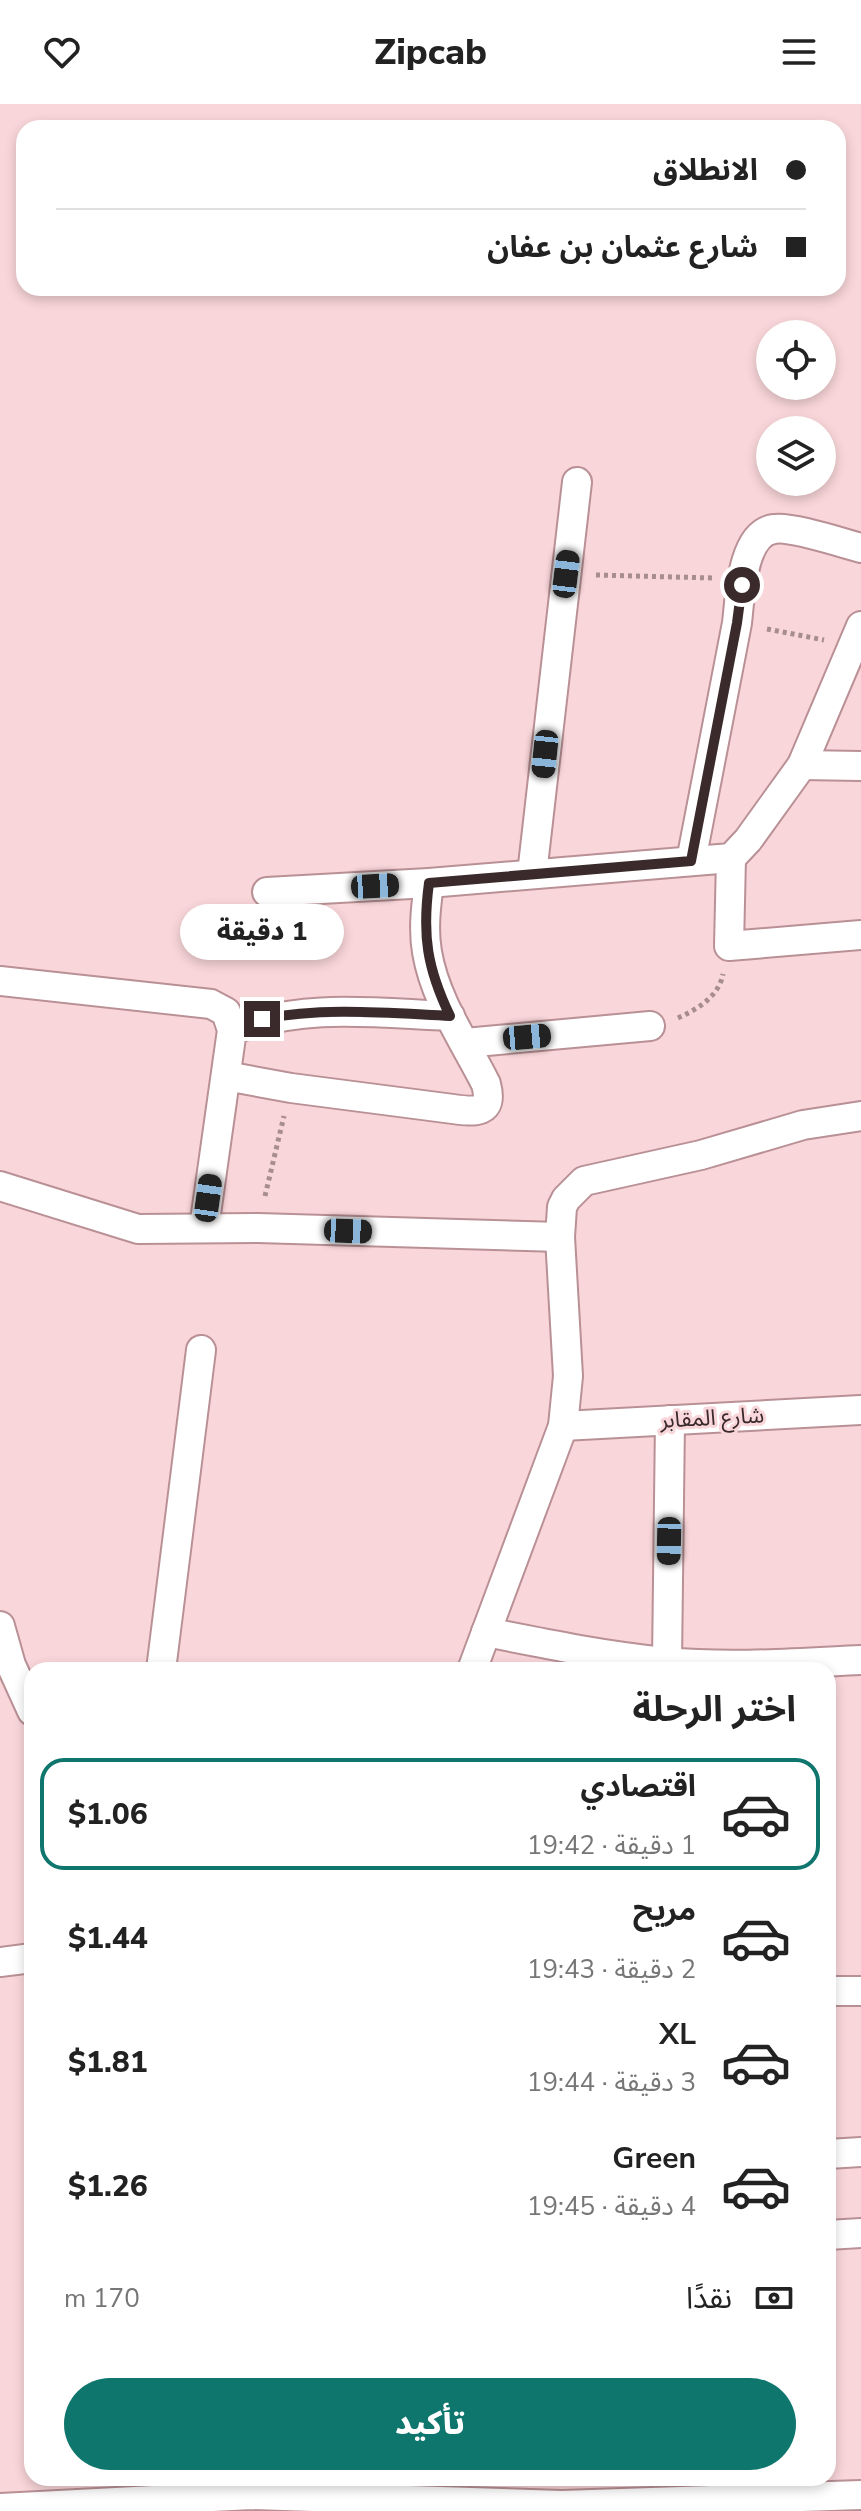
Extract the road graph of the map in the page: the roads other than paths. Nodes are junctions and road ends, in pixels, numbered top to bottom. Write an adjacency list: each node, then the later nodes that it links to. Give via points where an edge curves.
1 (577, 482): 8 (street)
2 (861, 548): 7 (street, via 777,528 759,535 752,545)
3 (857, 636): 4 (street)
4 (802, 765): 5 (street); 6 (street)
5 (861, 766)
6 (731, 858): 7 (street); 11 (street, via 729,946)
7 (691, 861): 8 (street)
8 (532, 874): 9 (street)
9 (429, 883): 10 (street); 13 (street, via 426,951)
10 (267, 892)
11 (861, 935)
12 (0, 981): 15 (street, via 211,1004 226,1012)
13 (450, 1016): 15 (street, via 293,1013); 16 (street)
14 (650, 1026): 16 (street)
15 (232, 1030): 17 (street)
16 (465, 1043): 17 (street, via 489,1093 479,1110)
17 (226, 1076): 20 (street)
18 (861, 1116): 21 (street, via 803,1125 584,1181 562,1207)
19 (0, 1186): 20 (street, via 138,1229)
20 (204, 1228): 21 (street)
21 (560, 1237): 25 (street, via 568,1376)
22 (201, 1350): 29 (street)
23 (861, 1410): 24 (street, شارع المقابر)
24 (670, 1420): 25 (street, شارع المقابر); 31 (street)
25 (563, 1426): 27 (street)
26 (0, 1626): 33 (street)
27 (486, 1632): 30 (street); 31 (street, via 576,1651)
28 (861, 1660): 32 (street)
29 (162, 1662)
30 (475, 1662)
31 (667, 1662)
32 (822, 1662)
33 (24, 1693)
34 (24, 1959): 35 (street)
35 (0, 1962)
36 (836, 1991): 37 (street)
37 (861, 1991)
38 (861, 2152): 39 (street)
39 (836, 2154)
40 (861, 2233): 41 (street)
41 (836, 2235)
42 (186, 2488): 43 (street, via 251,2495); 45 (street)
43 (549, 2491): 44 (street)
44 (861, 2496): 46 (street)
45 (0, 2508)
46 (860, 2511)

